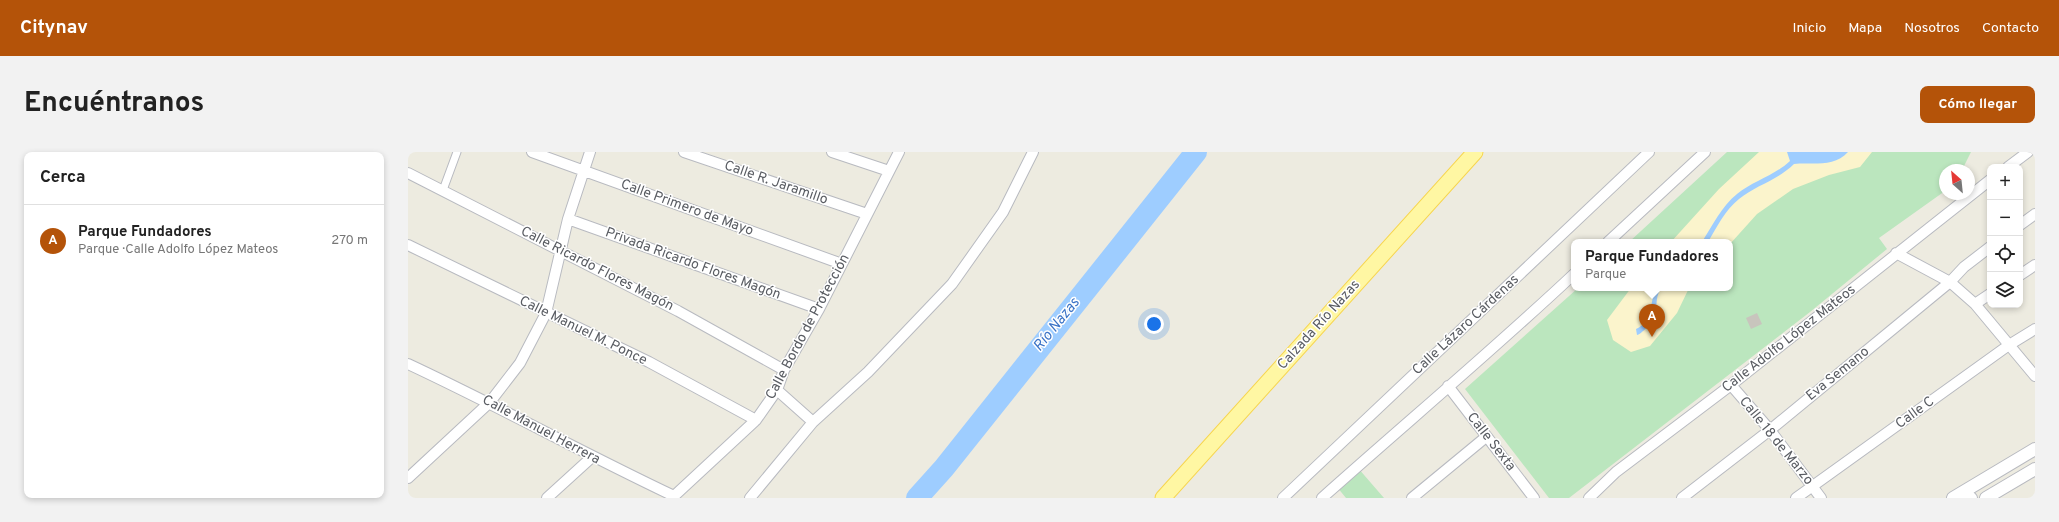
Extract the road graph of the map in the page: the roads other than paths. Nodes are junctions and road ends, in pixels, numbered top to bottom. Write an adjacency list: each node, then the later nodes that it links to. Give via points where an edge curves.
1 (457, 152): 17 (street)
2 (532, 152): 13 (street, Calle Primero de Mayo)
3 (590, 152): 13 (street)
4 (684, 152): 18 (street, Calle R. Jaramillo)
5 (832, 152): 14 (street)
6 (899, 152): 14 (street, Calle Bordo de Protección)
7 (1033, 152): 46 (street, via 1003,212 952,284 868,372)
8 (1476, 152): 58 (main road, Calzada Río Nazas)
9 (1649, 152): 59 (street, Calle Lázaro Cárdenas)
10 (1705, 152): 22 (street)
11 (2028, 152): 12 (street)
12 (2012, 164)
13 (584, 171): 20 (street); 27 (street, Calle Primero de Mayo)
14 (889, 171): 18 (street, Calle Bordo de Protección)
15 (408, 173): 17 (street, Calle Ricardo Flores Magón)
16 (1987, 182): 26 (street, Calle Adolfo López Mateos)
17 (443, 190): 24 (street, Calle Ricardo Flores Magón)
18 (868, 214): 27 (street, Calle Bordo de Protección)
19 (2035, 214): 21 (street)
20 (568, 219): 24 (street); 34 (street, Privada Ricardo Flores Magón)
21 (2023, 223)
22 (1611, 239)
23 (408, 245): 35 (street, Calle Manuel M. Ponce)
24 (560, 249): 35 (street); 39 (street, Calle Ricardo Flores Magón, via 678,310)
25 (1987, 249): 31 (street, Eva Semano)
26 (1896, 253): 31 (street); 41 (street, Calle Adolfo López Mateos)
27 (842, 264): 34 (street, Calle Bordo de Protección)
28 (2035, 265): 29 (street)
29 (2023, 273)
30 (1571, 277): 42 (street, via 1495,348)
31 (1950, 282): 33 (street); 47 (street, Eva Semano)
32 (1987, 296): 33 (street)
33 (1975, 304): 37 (street)
34 (819, 309): 39 (street, Calle Bordo de Protección)
35 (546, 313): 44 (street, via 520,363); 45 (street, Calle Manuel M. Ponce, via 649,362)
36 (2035, 329): 37 (street, Calle C)
37 (2009, 345): 40 (street); 53 (street, Calle C)
38 (408, 364): 44 (street, Calle Manuel Herrera)
39 (784, 370): 43 (street, Calle Bordo de Protección)
40 (2035, 376)
41 (1731, 385): 47 (street, Calle 18 de Marzo); 63 (street, Calle Adolfo López Mateos, via 1616,472)
42 (1448, 386): 48 (street, Calle Sexta); 60 (street)
43 (777, 390): 45 (street, Calle Bordo de Protección); 46 (street)
44 (490, 402): 50 (street, Calle Manuel Herrera); 52 (street)
45 (756, 420): 55 (street, Calle Bordo de Protección)
46 (813, 422): 57 (street)
47 (1770, 430): 53 (street, Calle 18 de Marzo); 64 (street, Eva Semano)
48 (1486, 437): 61 (street); 62 (street, Calle Sexta)
49 (2035, 449): 54 (street)
50 (592, 457): 55 (street, Calle Manuel Herrera); 56 (street)
51 (2035, 469): 68 (street)
52 (408, 478)
53 (1812, 486): 65 (street, Calle C); 66 (street, Calle 18 de Marzo)
54 (1969, 494): 67 (street)
55 (673, 497)
56 (547, 498)
57 (750, 498)
58 (1164, 498)
59 (1282, 498)
60 (1322, 498)
61 (1412, 498)
62 (1534, 498)
63 (1589, 498)
64 (1682, 498)
65 (1796, 498)
66 (1822, 498)
67 (1953, 498)
68 (1986, 498)

